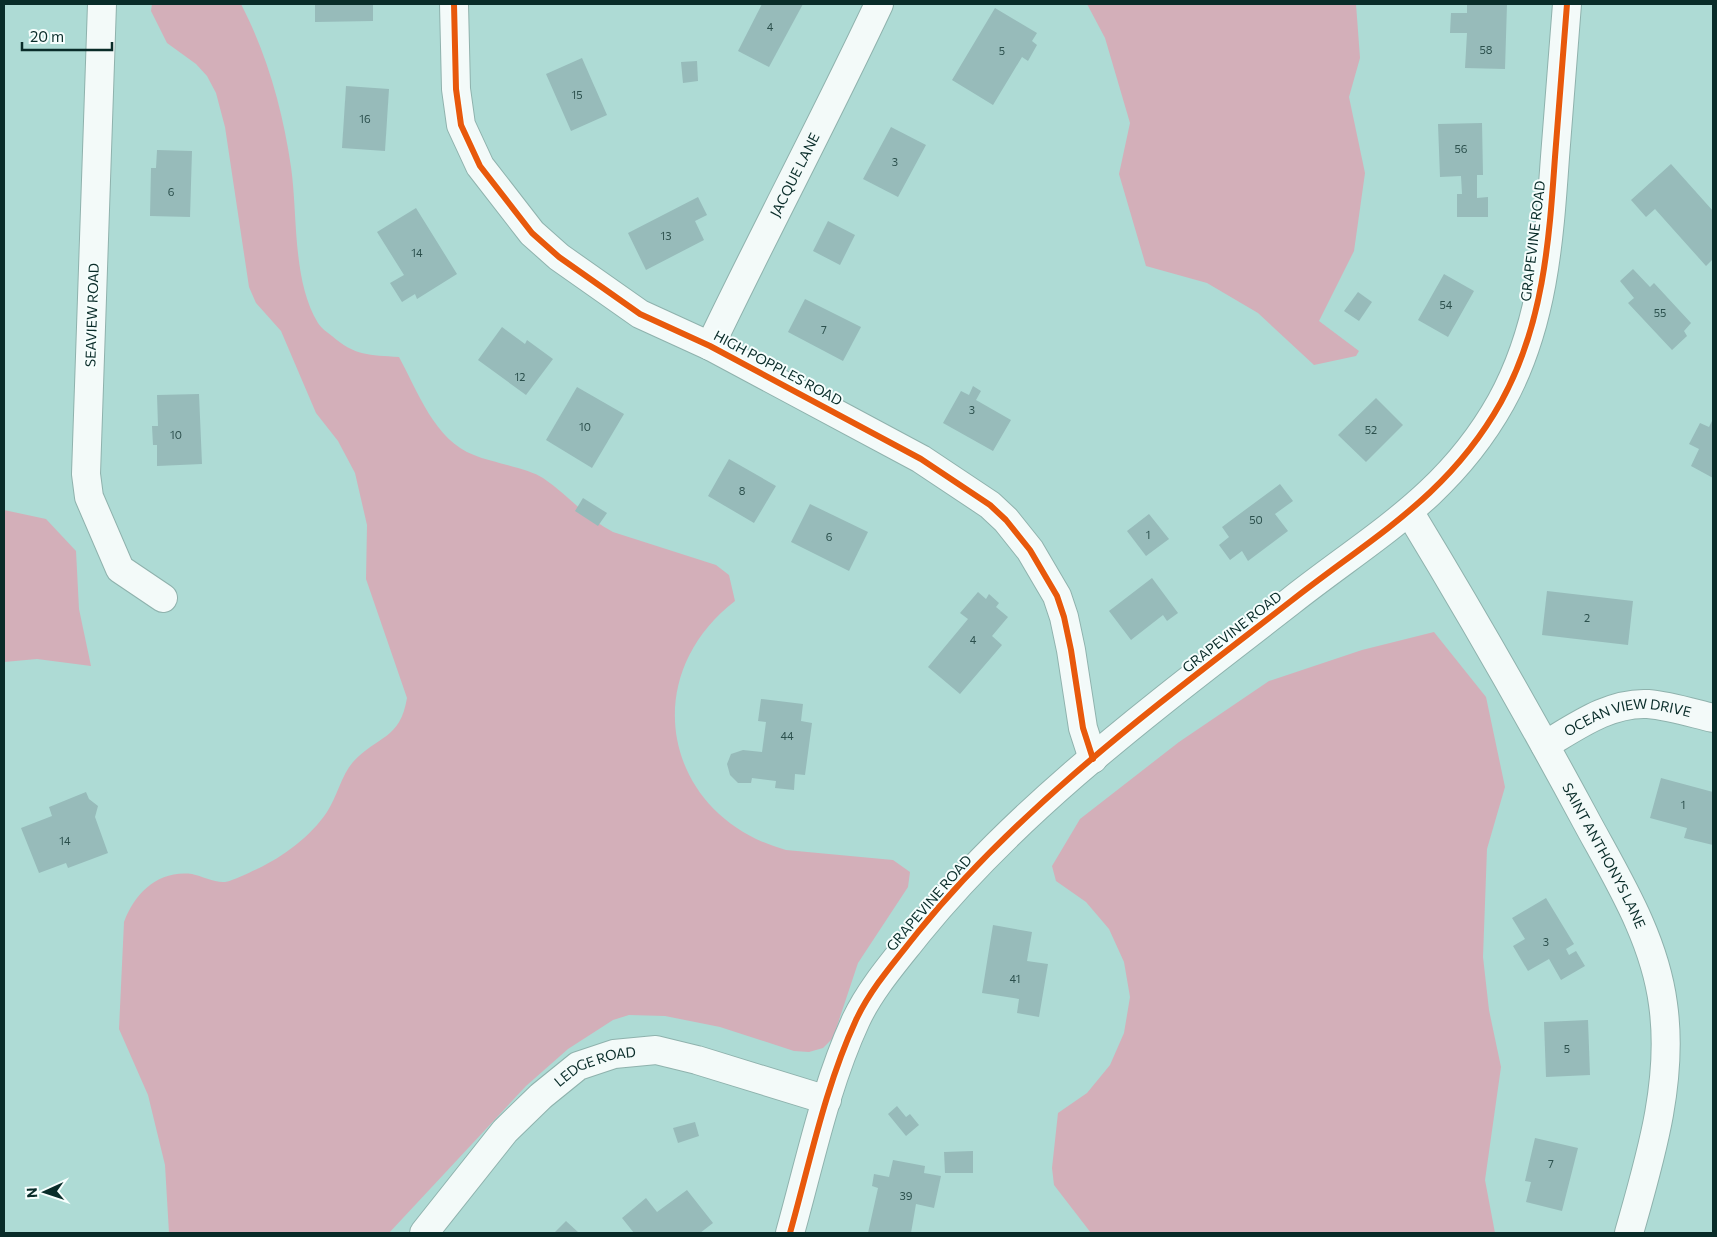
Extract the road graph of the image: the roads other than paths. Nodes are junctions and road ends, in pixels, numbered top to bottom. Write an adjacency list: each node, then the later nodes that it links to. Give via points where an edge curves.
1 (102, 4): 7 (street, SEAVIEW ROAD, via 86,474 89,497 120,569)
2 (454, 4): 5 (street, HIGH POPPLES ROAD, via 456,89 461,125 480,166 502,197 532,233 559,257 640,314)
3 (879, 4): 5 (street, JACQUE LANE)
4 (1567, 4): 6 (street, GRAPEVINE ROAD, via 1549,244 1533,327 1513,377 1486,426 1450,474)
5 (710, 346): 10 (street, HIGH POPPLES ROAD, via 921,459 990,505 1006,520 1030,550 1057,596 1071,650 1082,728)
6 (1410, 513): 9 (street, SAINT ANTHONYS LANE, via 1479,626); 10 (street, GRAPEVINE ROAD, via 1301,593)
7 (163, 598)
8 (1713, 718): 9 (street, OCEAN VIEW DRIVE, via 1651,705 1622,706 1598,715)
9 (1545, 744): 14 (street, SAINT ANTHONYS LANE, via 1632,908 1649,949 1663,1004 1664,1063 1660,1109)
10 (1093, 759): 11 (street, GRAPEVINE ROAD, via 1010,832 972,871 885,973 857,1019)
11 (827, 1100): 12 (street, LEDGE ROAD, via 656,1050 605,1057 578,1066 505,1131); 13 (street, GRAPEVINE ROAD)
12 (424, 1233)
13 (790, 1233)
14 (1630, 1233)

